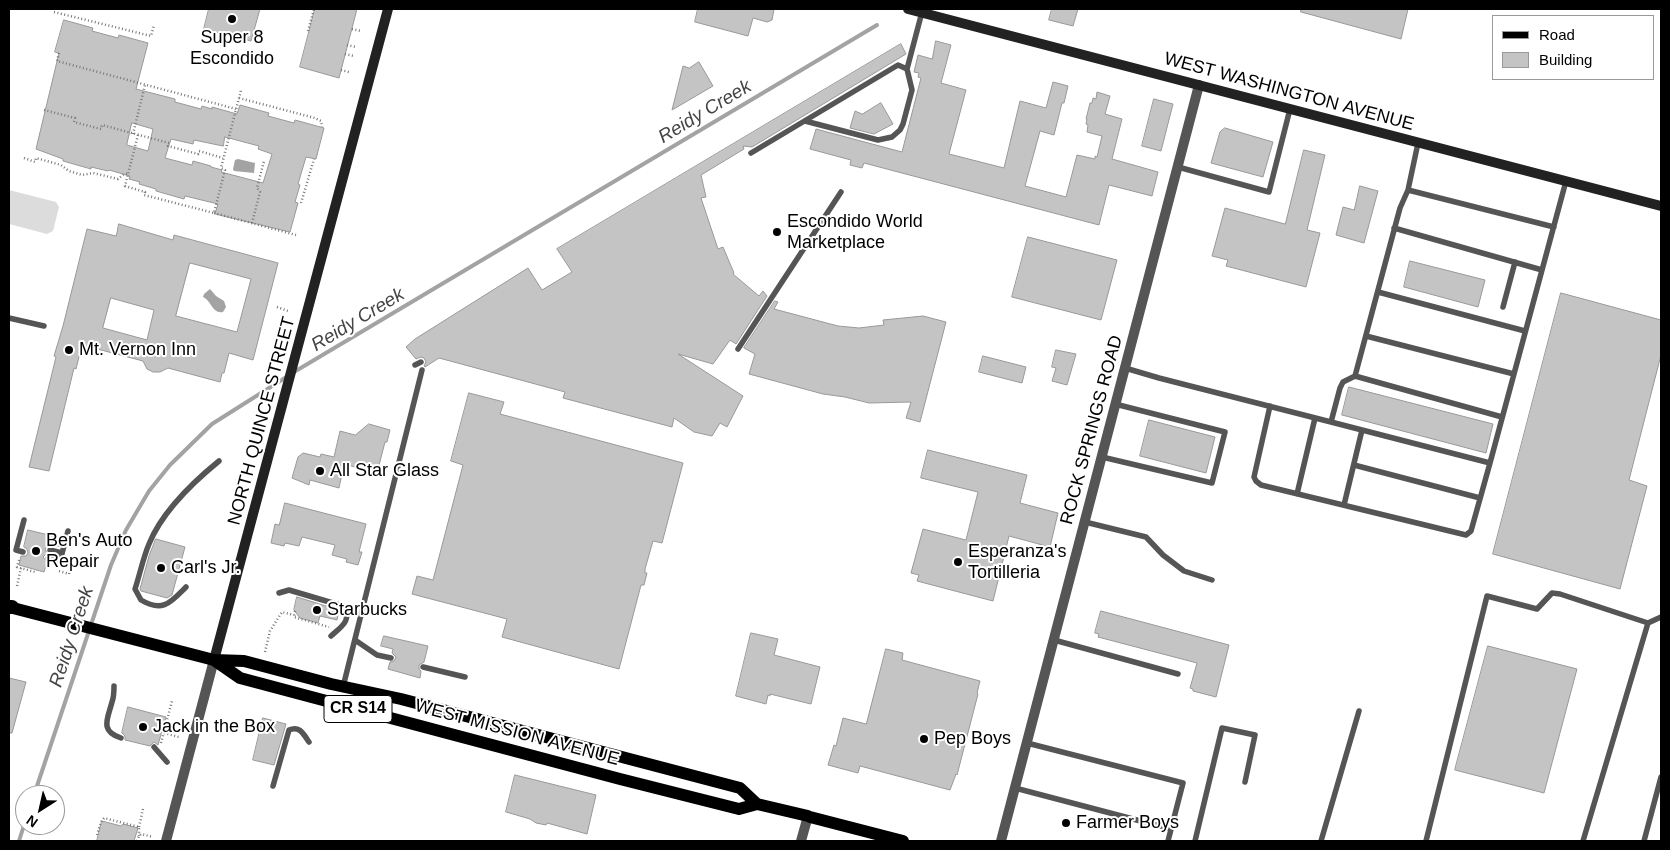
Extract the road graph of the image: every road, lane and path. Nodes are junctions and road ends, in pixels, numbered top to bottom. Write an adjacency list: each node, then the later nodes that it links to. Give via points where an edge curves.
1 (314, 9): 9 (path)
2 (388, 9): 111 (main road, NORTH QUINCE STREET)
3 (908, 9): 5 (main road, WEST WASHINGTON AVENUE)
4 (54, 12): 6 (path, via 151,36)
5 (924, 12): 15 (lane); 19 (main road, WEST WASHINGTON AVENUE)
6 (154, 25)
7 (352, 29): 8 (path)
8 (361, 31)
9 (308, 32)
10 (347, 45): 11 (path)
11 (356, 47)
12 (59, 53): 18 (path, via 57,61)
13 (345, 54): 14 (path)
14 (354, 56)
15 (907, 69): 25 (lane, via 898,65); 25 (lane, via 912,90 903,124 892,137 878,140)
16 (340, 70): 17 (path)
17 (350, 72)
18 (145, 85): 22 (path); 27 (path)
19 (1199, 85): 23 (main road, WEST WASHINGTON AVENUE); 35 (street, ROCK SPRINGS ROAD)
20 (241, 90): 21 (path)
21 (239, 98): 22 (path); 26 (path, via 315,118 321,121)
22 (236, 109): 32 (path)
23 (1290, 109): 29 (main road, WEST WASHINGTON AVENUE); 35 (lane, via 1269,192)
24 (44, 110): 27 (path, via 75,118 74,122 101,130 102,125)
25 (805, 121): 30 (lane)
26 (322, 127)
27 (132, 134): 28 (path)
28 (138, 135): 32 (path, via 169,143 168,146); 36 (path)
29 (1418, 143): 37 (main road, WEST WASHINGTON AVENUE); 38 (lane)
30 (751, 153)
31 (24, 158): 36 (path, via 61,164 82,175 93,173 118,179)
32 (224, 158): 44 (path, via 221,168 226,170)
33 (314, 159): 42 (path)
34 (264, 161): 41 (path, via 257,188)
35 (1178, 167): 64 (street, ROCK SPRINGS ROAD)
36 (128, 174): 44 (path, via 125,186 145,192 144,195)
37 (1566, 181): 43 (main road, WEST WASHINGTON AVENUE); 48 (lane)
38 (1408, 190): 48 (lane); 49 (lane)
39 (841, 192): 61 (lane)
40 (254, 194): 41 (path)
41 (259, 195): 45 (path)
42 (301, 203)
43 (1661, 206)
44 (214, 213): 47 (path)
45 (254, 215): 46 (path); 47 (path)
46 (260, 219)
47 (252, 223): 50 (path)
48 (1554, 227): 52 (lane)
49 (1394, 228): 51 (lane); 53 (lane)
50 (296, 235)
51 (1516, 262): 52 (lane); 55 (lane)
52 (1542, 270): 59 (lane)
53 (1378, 292): 59 (lane); 60 (lane)
54 (277, 307): 56 (path)
55 (1503, 307)
56 (288, 311)
57 (9, 318): 58 (lane)
58 (44, 326)
59 (1526, 331): 66 (lane)
60 (1366, 336): 66 (lane); 67 (lane)
61 (738, 349)
62 (421, 362): 63 (lane)
63 (415, 366)
64 (1125, 368): 68 (street, ROCK SPRINGS ROAD); 69 (lane)
65 (422, 370): 107 (lane)
66 (1514, 374): 70 (lane)
67 (1355, 376): 70 (lane); 72 (lane, via 1343,382)
68 (1115, 404): 74 (street, ROCK SPRINGS ROAD); 74 (lane, via 1225,432 1212,483)
69 (1270, 406): 71 (lane); 78 (lane, via 1254,477 1262,485)
70 (1502, 417): 76 (lane)
71 (1315, 418): 72 (lane); 78 (lane)
72 (1331, 422): 73 (lane)
73 (1362, 430): 76 (lane); 77 (lane)
74 (1102, 457): 82 (street, ROCK SPRINGS ROAD)
75 (219, 461): 98 (lane, via 191,484 166,516 149,543 135,589 141,600 160,606 169,604)
76 (1490, 463): 79 (lane)
77 (1354, 465): 79 (lane); 80 (lane)
78 (1298, 494): 80 (lane)
79 (1480, 498): 80 (lane, via 1471,531 1466,534)
80 (1344, 505)
81 (24, 520): 84 (lane)
82 (1084, 522): 96 (lane, via 1146,537 1184,571); 108 (street, ROCK SPRINGS ROAD)
83 (68, 531): 89 (lane)
84 (20, 534): 85 (lane); 86 (lane)
85 (27, 536)
86 (18, 542): 88 (lane); 91 (lane, via 16,550)
87 (52, 542): 89 (lane)
88 (25, 544)
89 (64, 546): 92 (lane)
90 (50, 550): 92 (lane)
91 (22, 552): 94 (path, via 17,567)
92 (62, 553): 93 (lane, via 60,561)
93 (48, 558)
94 (21, 568): 95 (path); 97 (path)
95 (36, 570)
96 (1212, 580)
97 (17, 586)
98 (186, 587)
99 (279, 593): 106 (lane, via 289,590 342,606 346,611 346,621)
100 (10, 607): 111 (main road, WEST MISSION AVENUE / CR S14)
101 (295, 611): 102 (path)
102 (294, 615): 105 (path); 109 (path, via 282,612 270,631)
103 (1661, 617): 104 (lane)
104 (1648, 624): 146 (lane, via 1560,594 1552,594 1537,609 1487,596); 147 (lane)
105 (332, 626)
106 (331, 636)
107 (354, 640): 110 (lane, via 377,655); 116 (lane)
108 (1054, 640): 113 (lane); 123 (street, ROCK SPRINGS ROAD)
109 (265, 652)
110 (391, 658)
111 (214, 660): 116 (main road, WEST MISSION AVENUE / CR S14, via 244,661); 130 (main road, WEST MISSION AVENUE / CR S14, via 240,678 620,779 739,809); 139 (street, NORTH QUINCE STREET)
112 (423, 666): 114 (lane)
113 (1178, 674)
114 (465, 677)
115 (114, 686): 121 (lane, via 106,724 112,735)
116 (343, 687): 130 (main road, WEST MISSION AVENUE / CR S14, via 411,701 740,788)
117 (172, 701): 119 (path)
118 (1359, 711): 145 (lane)
119 (164, 733): 120 (path); 124 (path)
120 (179, 737)
121 (120, 738)
122 (309, 742): 128 (lane, via 300,730 289,730)
123 (1027, 743): 129 (street, ROCK SPRINGS ROAD); 134 (lane, via 1183,783)
124 (156, 750): 125 (lane)
125 (167, 762)
126 (1661, 777): 148 (lane)
127 (1245, 782): 144 (lane, via 1255,735 1222,728)
128 (273, 786)
129 (1015, 788): 134 (lane); 142 (street, ROCK SPRINGS ROAD)
130 (757, 804): 132 (main road, WEST MISSION AVENUE / CR S14)
131 (143, 809): 133 (path)
132 (809, 817): 140 (street); 141 (main road, WEST MISSION AVENUE / CR S14)
133 (139, 827): 135 (path, via 104,818); 136 (path)
134 (1171, 829): 143 (lane)
135 (97, 835)
136 (139, 836): 137 (path); 138 (path)
137 (153, 837)
138 (137, 841)
139 (166, 841)
140 (801, 841)
141 (903, 841)
142 (1001, 841)
143 (1168, 841)
144 (1195, 841)
145 (1321, 841)
146 (1426, 841)
147 (1583, 841)
148 (1644, 841)

